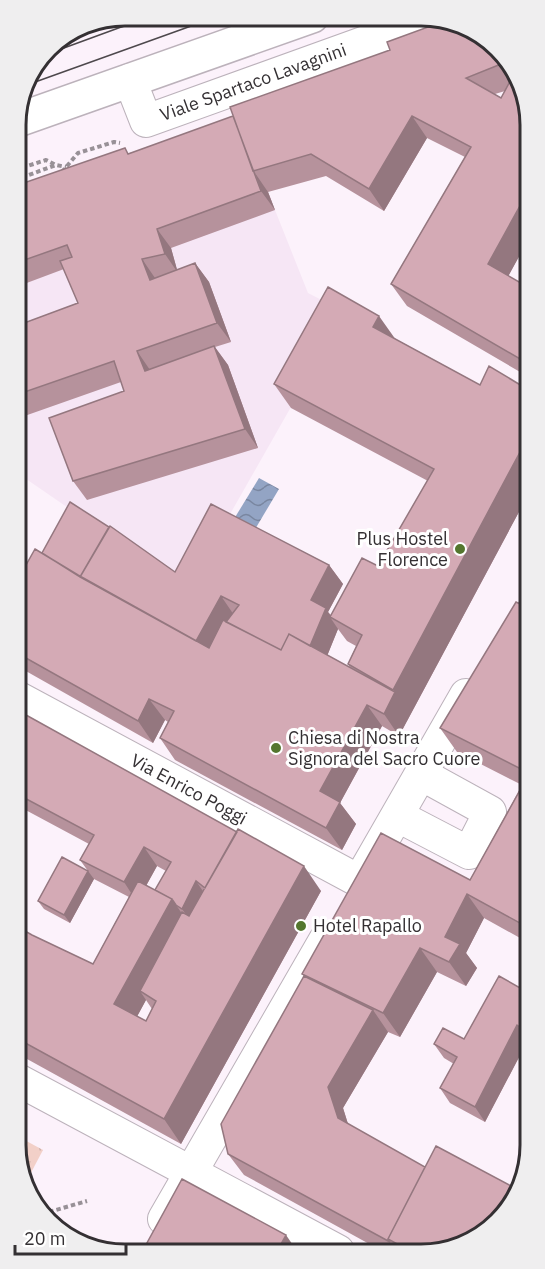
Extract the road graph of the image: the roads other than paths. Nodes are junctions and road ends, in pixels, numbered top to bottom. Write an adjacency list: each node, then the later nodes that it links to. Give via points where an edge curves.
1 (284, 26): 3 (main road)
2 (410, 26): 3 (street, Viale Spartaco Lavagnini, via 146,121)
3 (130, 80): 4 (main road)
4 (26, 117)
5 (483, 666): 7 (street)
6 (26, 702): 9 (street, Via Enrico Poggi)
7 (421, 774): 8 (street); 8 (street, via 490,812 469,853)
8 (398, 816): 9 (street)
9 (350, 898): 11 (street)
10 (26, 1084): 11 (street)
11 (190, 1172): 12 (street); 13 (street)
12 (150, 1242)
13 (325, 1244)

